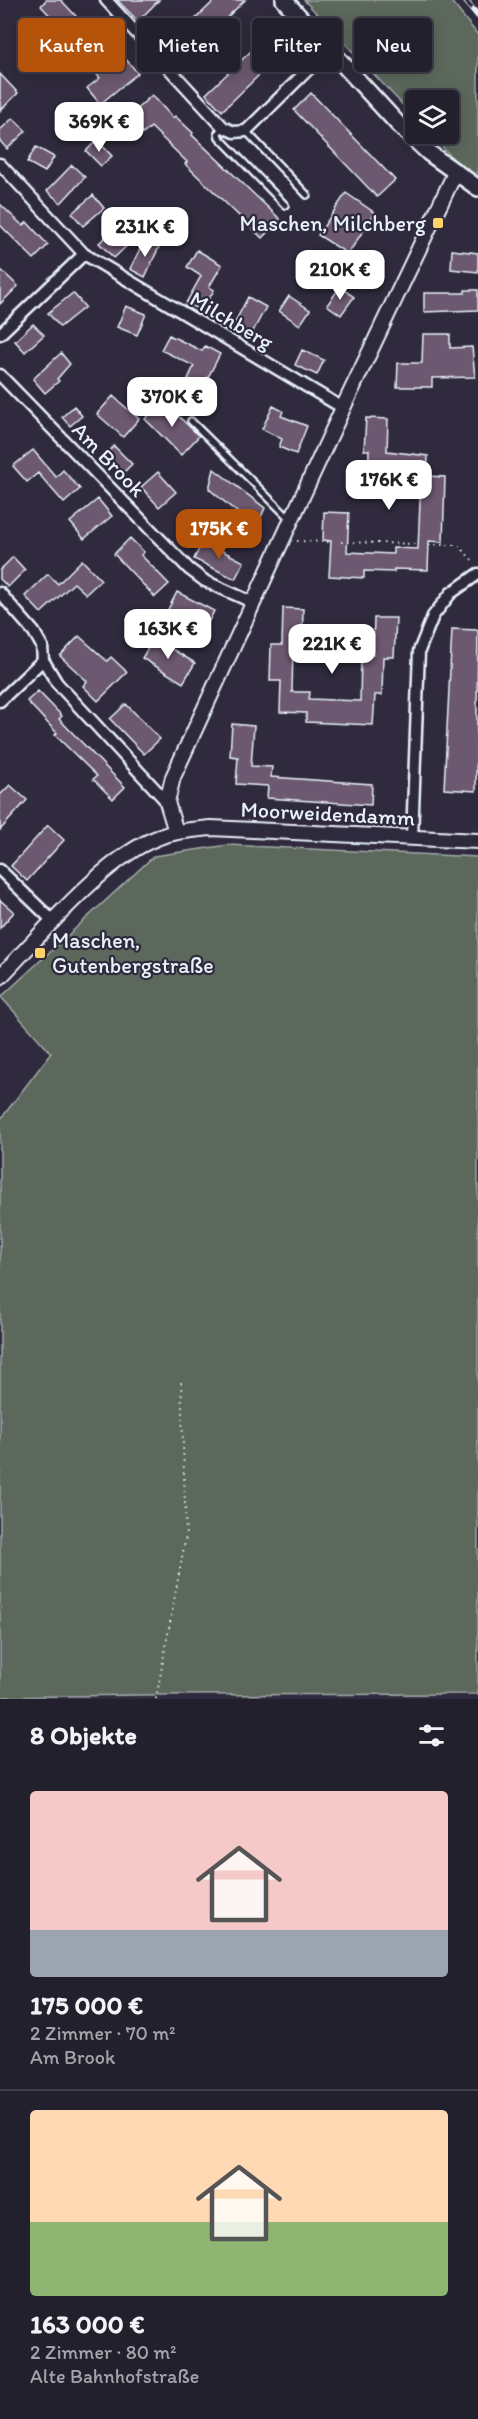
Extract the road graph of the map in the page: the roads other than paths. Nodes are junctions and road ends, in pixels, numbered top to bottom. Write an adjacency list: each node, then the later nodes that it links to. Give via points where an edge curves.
1 (106, 0): 6 (street)
2 (284, 0): 3 (main road)
3 (301, 18)
4 (342, 63): 9 (main road, via 398,124)
5 (306, 72): 7 (street)
6 (224, 127): 7 (street, via 234,132); 12 (lane, via 219,137)
7 (246, 131): 11 (lane)
8 (0, 164): 13 (street, Milchberg)
9 (455, 173): 10 (main road); 16 (street)
10 (478, 188)
11 (307, 195)
12 (285, 205)
13 (84, 254): 14 (street); 16 (street, Milchberg)
14 (0, 334)
15 (0, 375): 21 (street, Am Brook, via 189,569)
16 (342, 408): 18 (street)
17 (191, 421): 18 (lane)
18 (291, 520): 21 (street)
19 (477, 574): 26 (street, via 451,593 433,616 419,651)
20 (0, 592): 22 (street, via 34,632 42,646)
21 (254, 603): 24 (street, via 173,777)
22 (43, 660): 23 (street); 24 (street, via 57,683)
23 (0, 701)
24 (166, 802): 25 (street)
25 (176, 832): 26 (street, Moorweidendamm, via 211,828); 29 (street, Moorweidendamm, via 154,839 125,856 101,874)
26 (412, 838): 27 (street, Moorweidendamm)
27 (478, 842)
28 (0, 870): 29 (street)
29 (54, 922): 30 (street, Moorweidendamm)
30 (0, 977)

